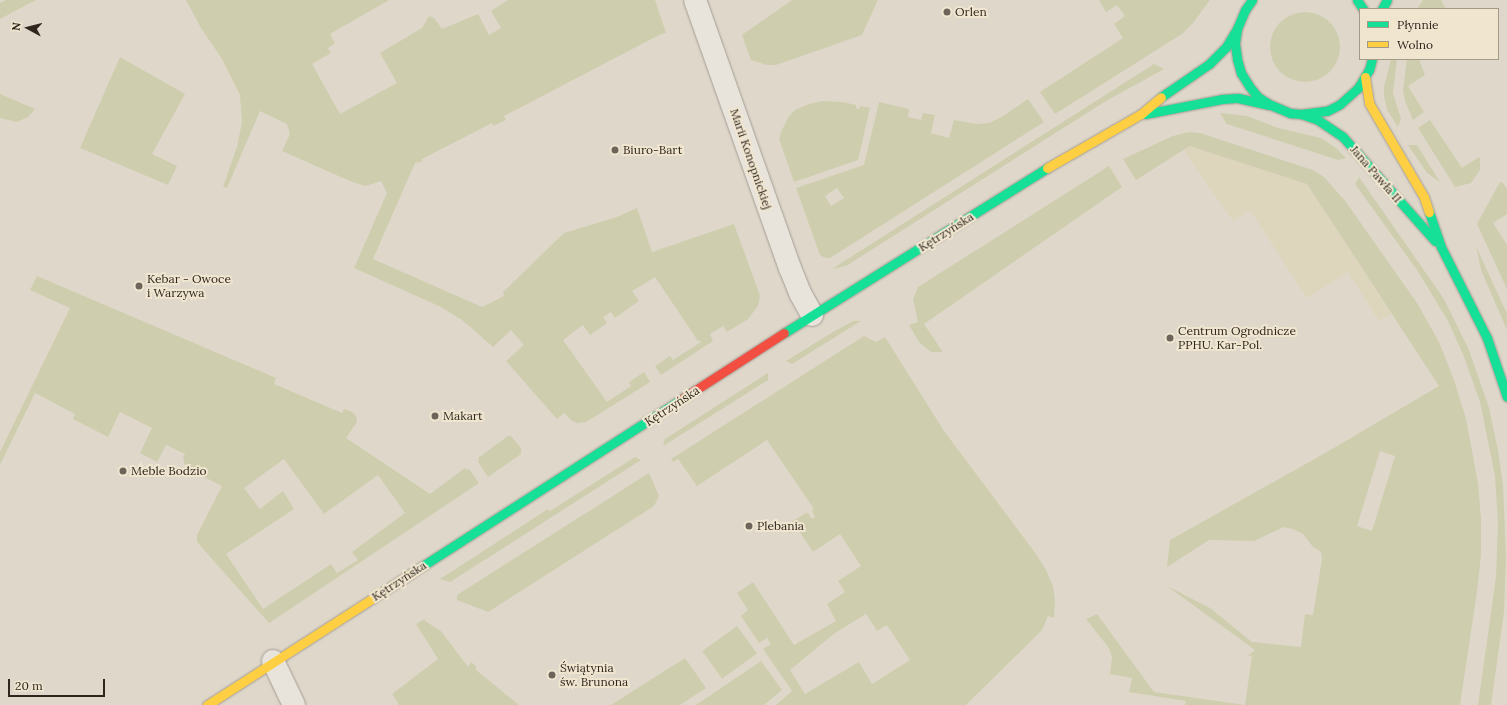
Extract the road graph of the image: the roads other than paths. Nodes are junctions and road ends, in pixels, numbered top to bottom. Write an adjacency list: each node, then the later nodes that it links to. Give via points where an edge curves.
1 (695, 0): 10 (street, Marii Konopnickiej, via 790,268)
2 (1252, 0): 3 (street)
3 (1237, 30): 6 (street, via 1236,59 1241,73 1258,97); 7 (street, Kętrzyńska, via 1219,55)
4 (1372, 60): 5 (street)
5 (1365, 77): 8 (street, via 1349,98 1339,105 1327,111); 9 (street, Jana Pawła II, via 1369,103 1424,197)
6 (1271, 105): 7 (street, Kętrzyńska, via 1238,98 1222,99); 8 (street, via 1290,113)
7 (1142, 114): 10 (street, Kętrzyńska, via 1070,154)
8 (1301, 114): 9 (street, Jana Pawła II, via 1318,120 1343,137)
9 (1441, 247): 11 (street, Jana Pawła II, via 1484,331)
10 (812, 315): 12 (street, Kętrzyńska)
11 (1507, 397)
12 (273, 661): 13 (street, Kętrzyńska); 14 (street)
13 (207, 705)
14 (294, 705)

